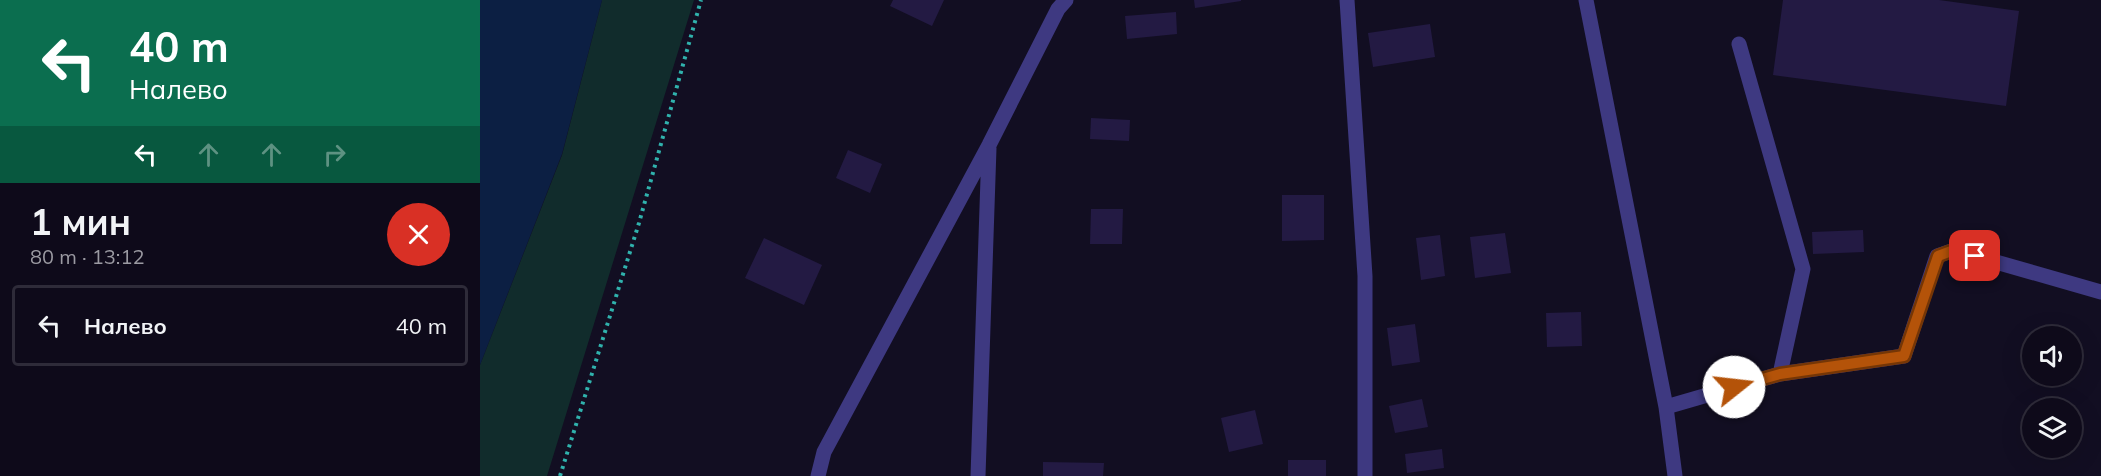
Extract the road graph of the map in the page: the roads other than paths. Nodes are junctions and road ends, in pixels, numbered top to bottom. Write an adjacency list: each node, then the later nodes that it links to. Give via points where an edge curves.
1 (1066, 0): 5 (street)
2 (1347, 0): 11 (street, via 1365,276)
3 (1586, 0): 8 (street)
4 (1739, 44): 7 (street, via 1803,269)
5 (989, 145): 9 (street, via 824,452); 10 (street)
6 (2101, 292): 7 (street, via 1954,250 1938,256 1904,356)
7 (1780, 374): 8 (street)
8 (1666, 407): 12 (street)
9 (818, 476)
10 (978, 476)
11 (1365, 476)
12 (1675, 476)

